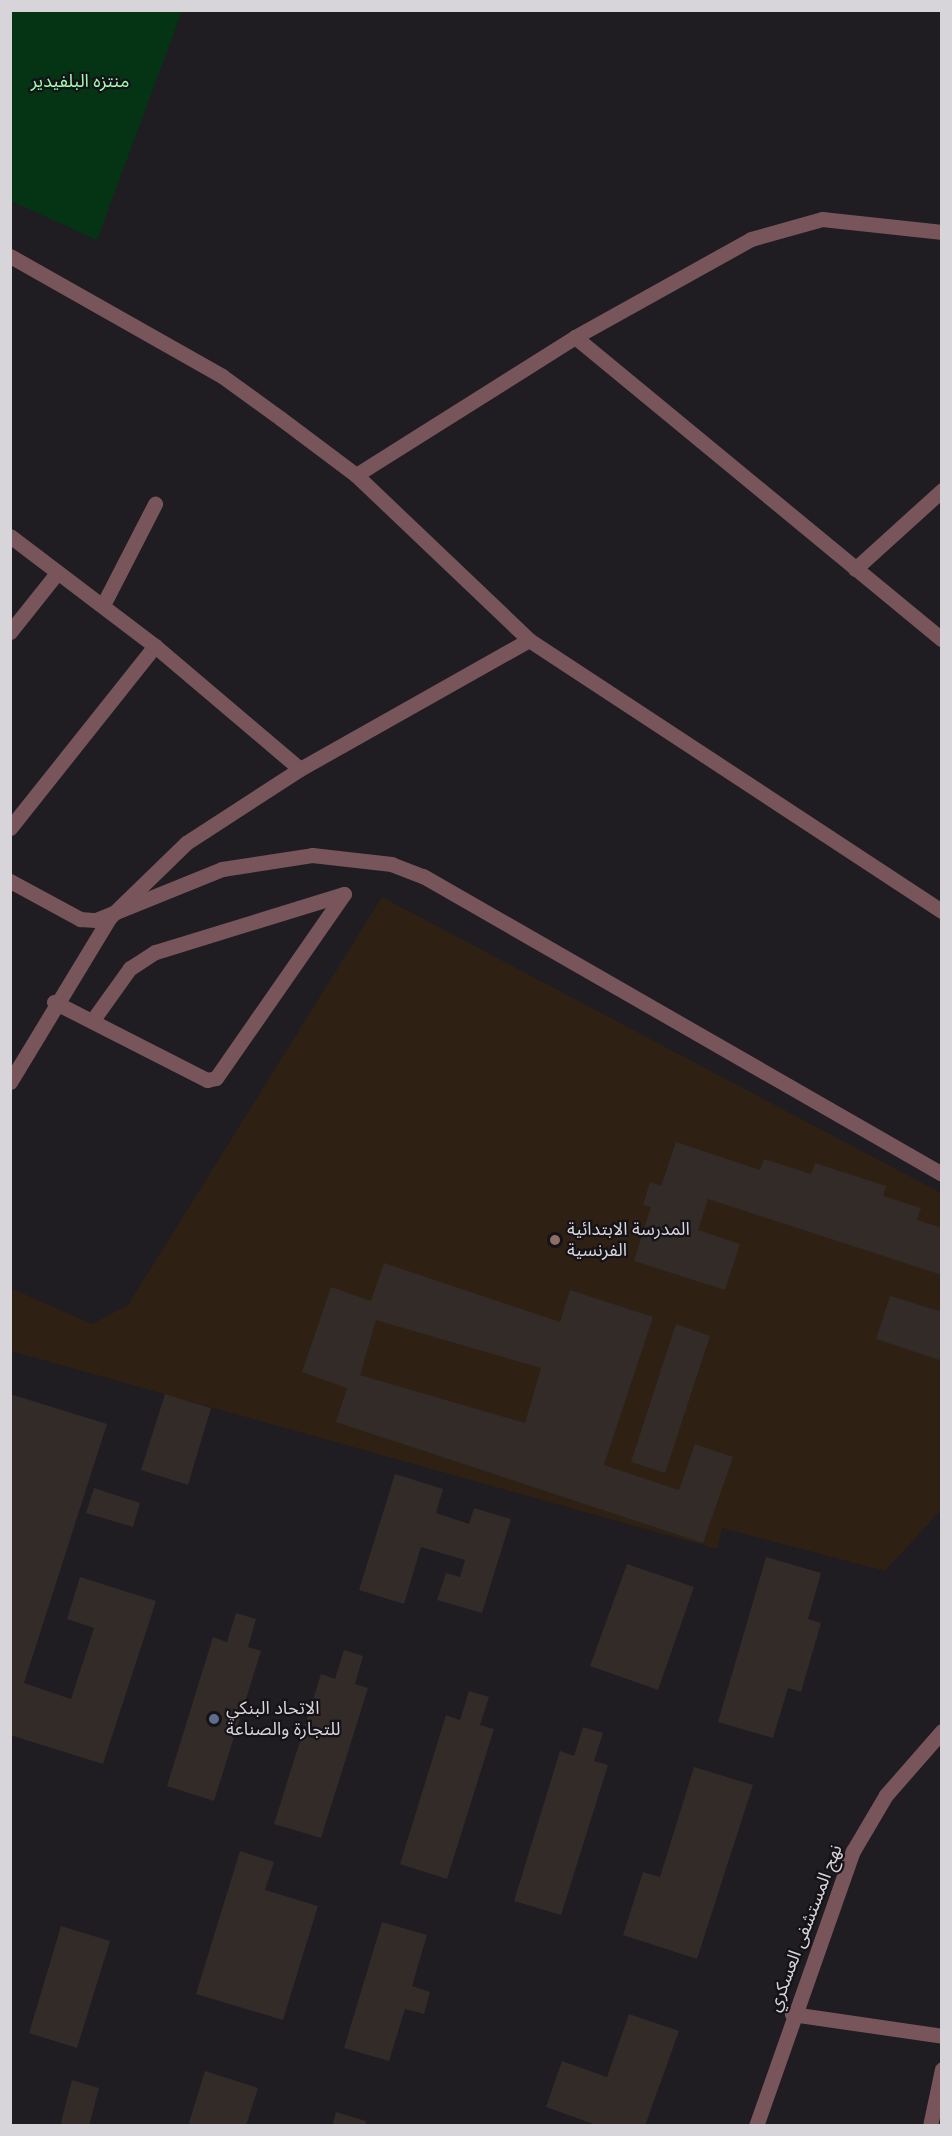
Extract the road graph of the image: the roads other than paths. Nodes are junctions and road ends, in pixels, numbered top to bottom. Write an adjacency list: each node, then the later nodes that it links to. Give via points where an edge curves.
1 (942, 232): 3 (street, via 822,219 751,239)
2 (10, 256): 4 (street, via 222,376)
3 (575, 337): 4 (street); 8 (street)
4 (356, 475): 13 (street)
5 (942, 490): 8 (street)
6 (155, 504): 10 (street)
7 (10, 536): 9 (street)
8 (855, 569): 12 (street)
9 (57, 573): 10 (street); 11 (street)
10 (103, 605): 14 (street)
11 (10, 632)
12 (942, 639)
13 (530, 640): 15 (street); 18 (street)
14 (155, 646): 15 (street); 16 (street)
15 (300, 769): 19 (street, via 186,843)
16 (10, 828)
17 (10, 880): 19 (street, via 80,919)
18 (942, 911)
19 (110, 917): 20 (street); 23 (street, via 222,870 312,855 391,864 423,876)
20 (54, 1002): 21 (street); 22 (street)
21 (92, 1021): 21 (street, via 130,968 155,952 344,894 216,1078 207,1080)
22 (10, 1082)
23 (942, 1174)
24 (942, 1731): 25 (street, نهج المستشفى العسكري, via 886,1795 853,1851)
25 (792, 2014): 26 (street); 28 (street, نهج المستشفى العسكري)
26 (942, 2036)
27 (942, 2069): 29 (street)
28 (756, 2126)
29 (930, 2126)

